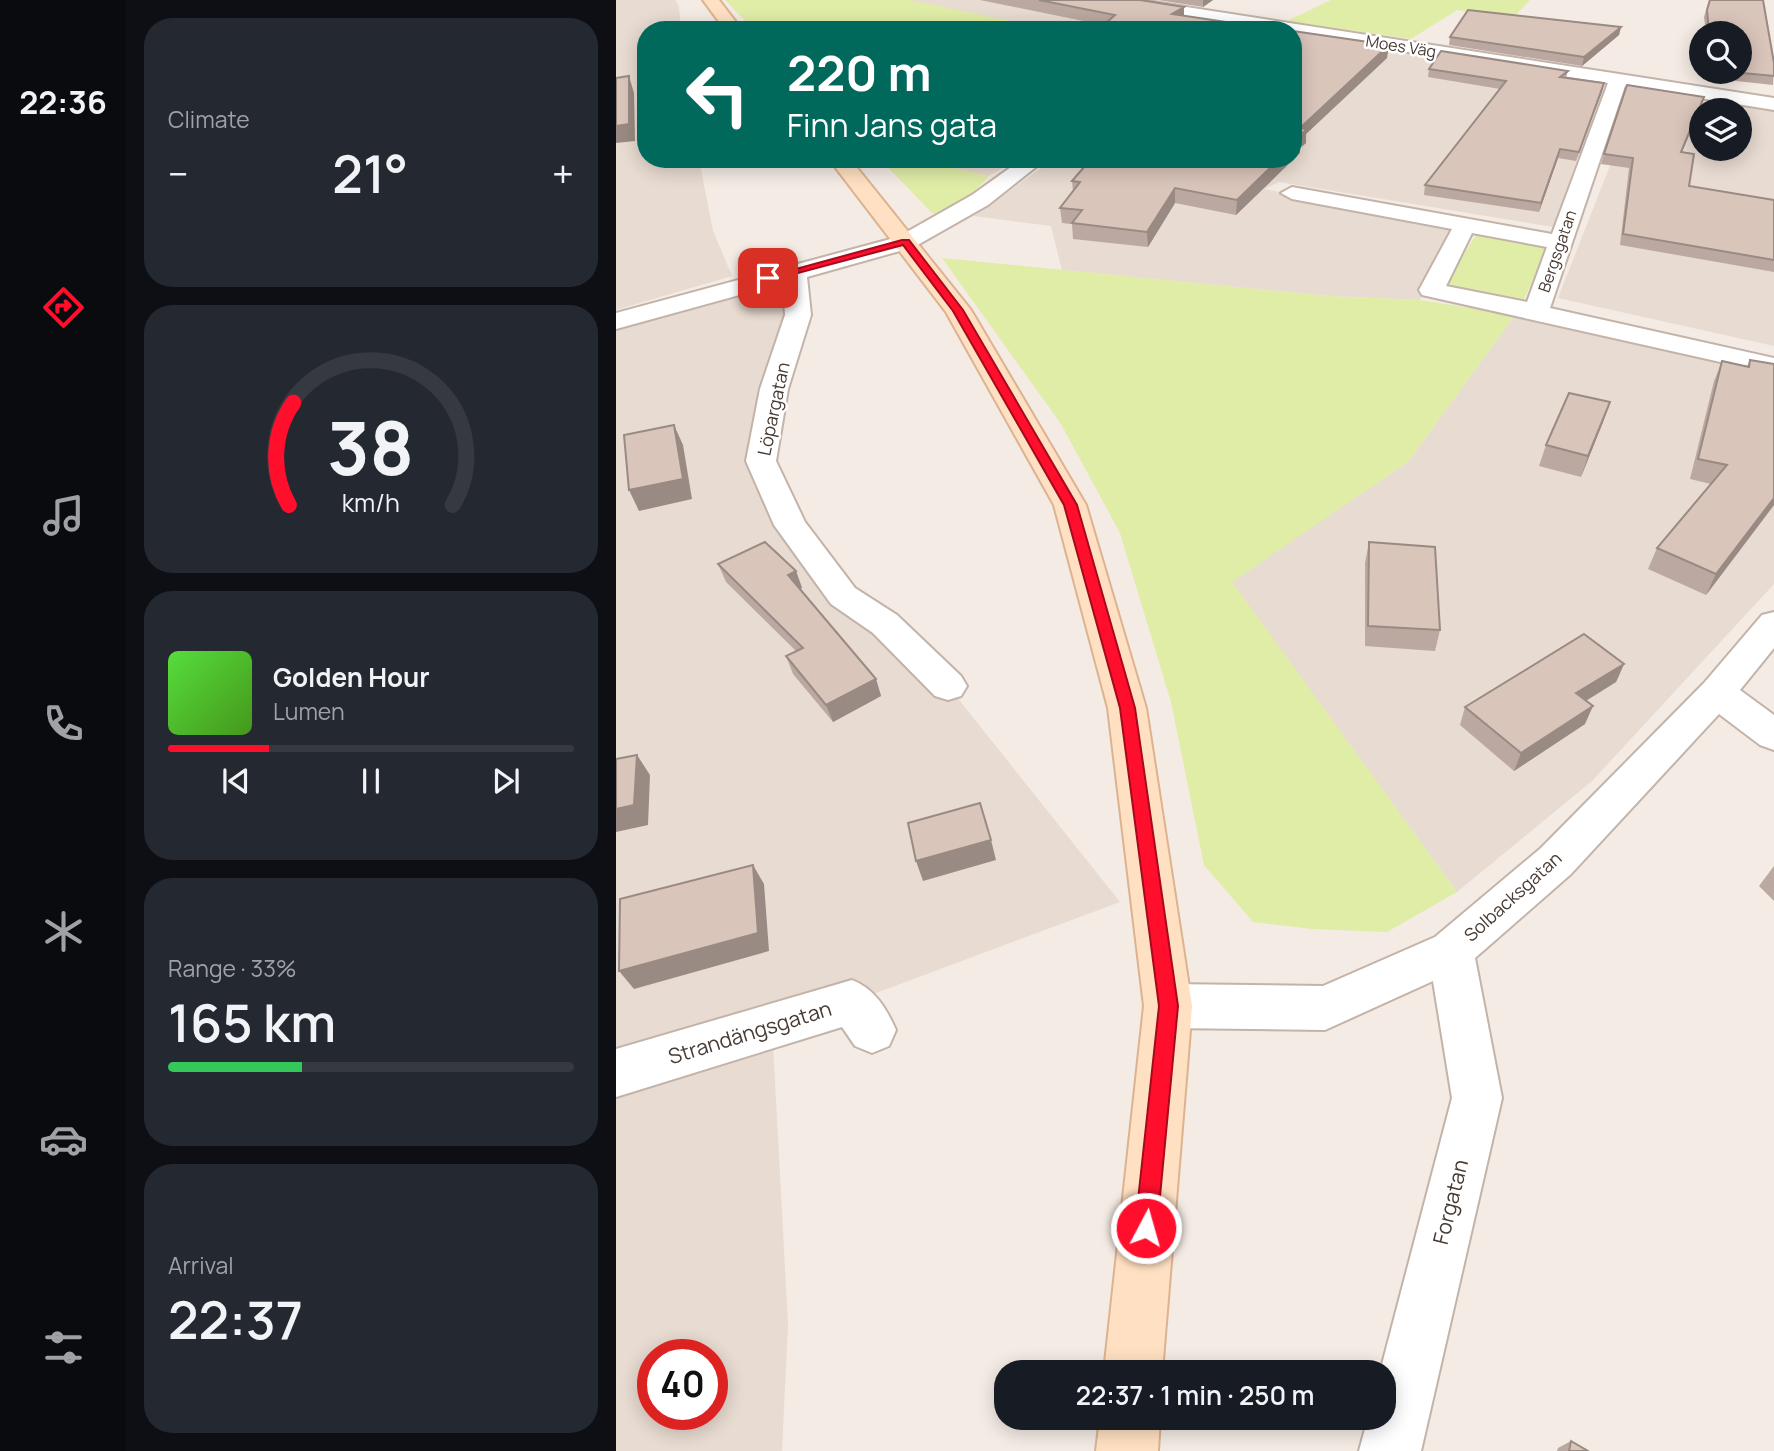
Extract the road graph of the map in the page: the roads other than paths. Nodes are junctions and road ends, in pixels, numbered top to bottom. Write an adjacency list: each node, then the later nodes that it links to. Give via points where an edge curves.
1 (711, 0): 3 (street)
2 (1111, 0): 4 (street, Moes Väg)
3 (727, 21)
4 (1208, 21)
5 (1302, 35): 6 (street, Moes Väg)
6 (1618, 79): 7 (street, Moes Väg); 13 (street, Bergsgatan)
7 (1774, 104)
8 (846, 168): 12 (street)
9 (1024, 168): 12 (street, via 980,201)
10 (1292, 193): 11 (street)
11 (1465, 225): 13 (street); 15 (street, via 1431,289)
12 (906, 242): 14 (street); 23 (street, via 958,310 1070,505 1127,708)
13 (1559, 242): 15 (street, Bergsgatan)
14 (794, 271): 16 (street); 19 (street, Löpargatan, via 798,315 774,389 761,461 790,525 843,596 885,624)
15 (1536, 312): 17 (street, Bergsgatan)
16 (616, 321)
17 (1774, 366)
18 (1774, 624): 20 (street, Solbacksgatan)
19 (948, 686)
20 (1717, 693): 21 (street); 22 (street, Solbacksgatan, via 1556,860)
21 (1774, 736)
22 (1451, 951): 23 (street, Solbacksgatan, via 1325,1008); 29 (street, Forgatan, via 1477,1098)
23 (1168, 1006): 26 (street)
24 (872, 1030): 25 (street, Strandängsgatan, via 852,1002)
25 (616, 1073)
26 (1134, 1360)
27 (1129, 1430): 28 (street)
28 (1127, 1451)
29 (1390, 1451)

